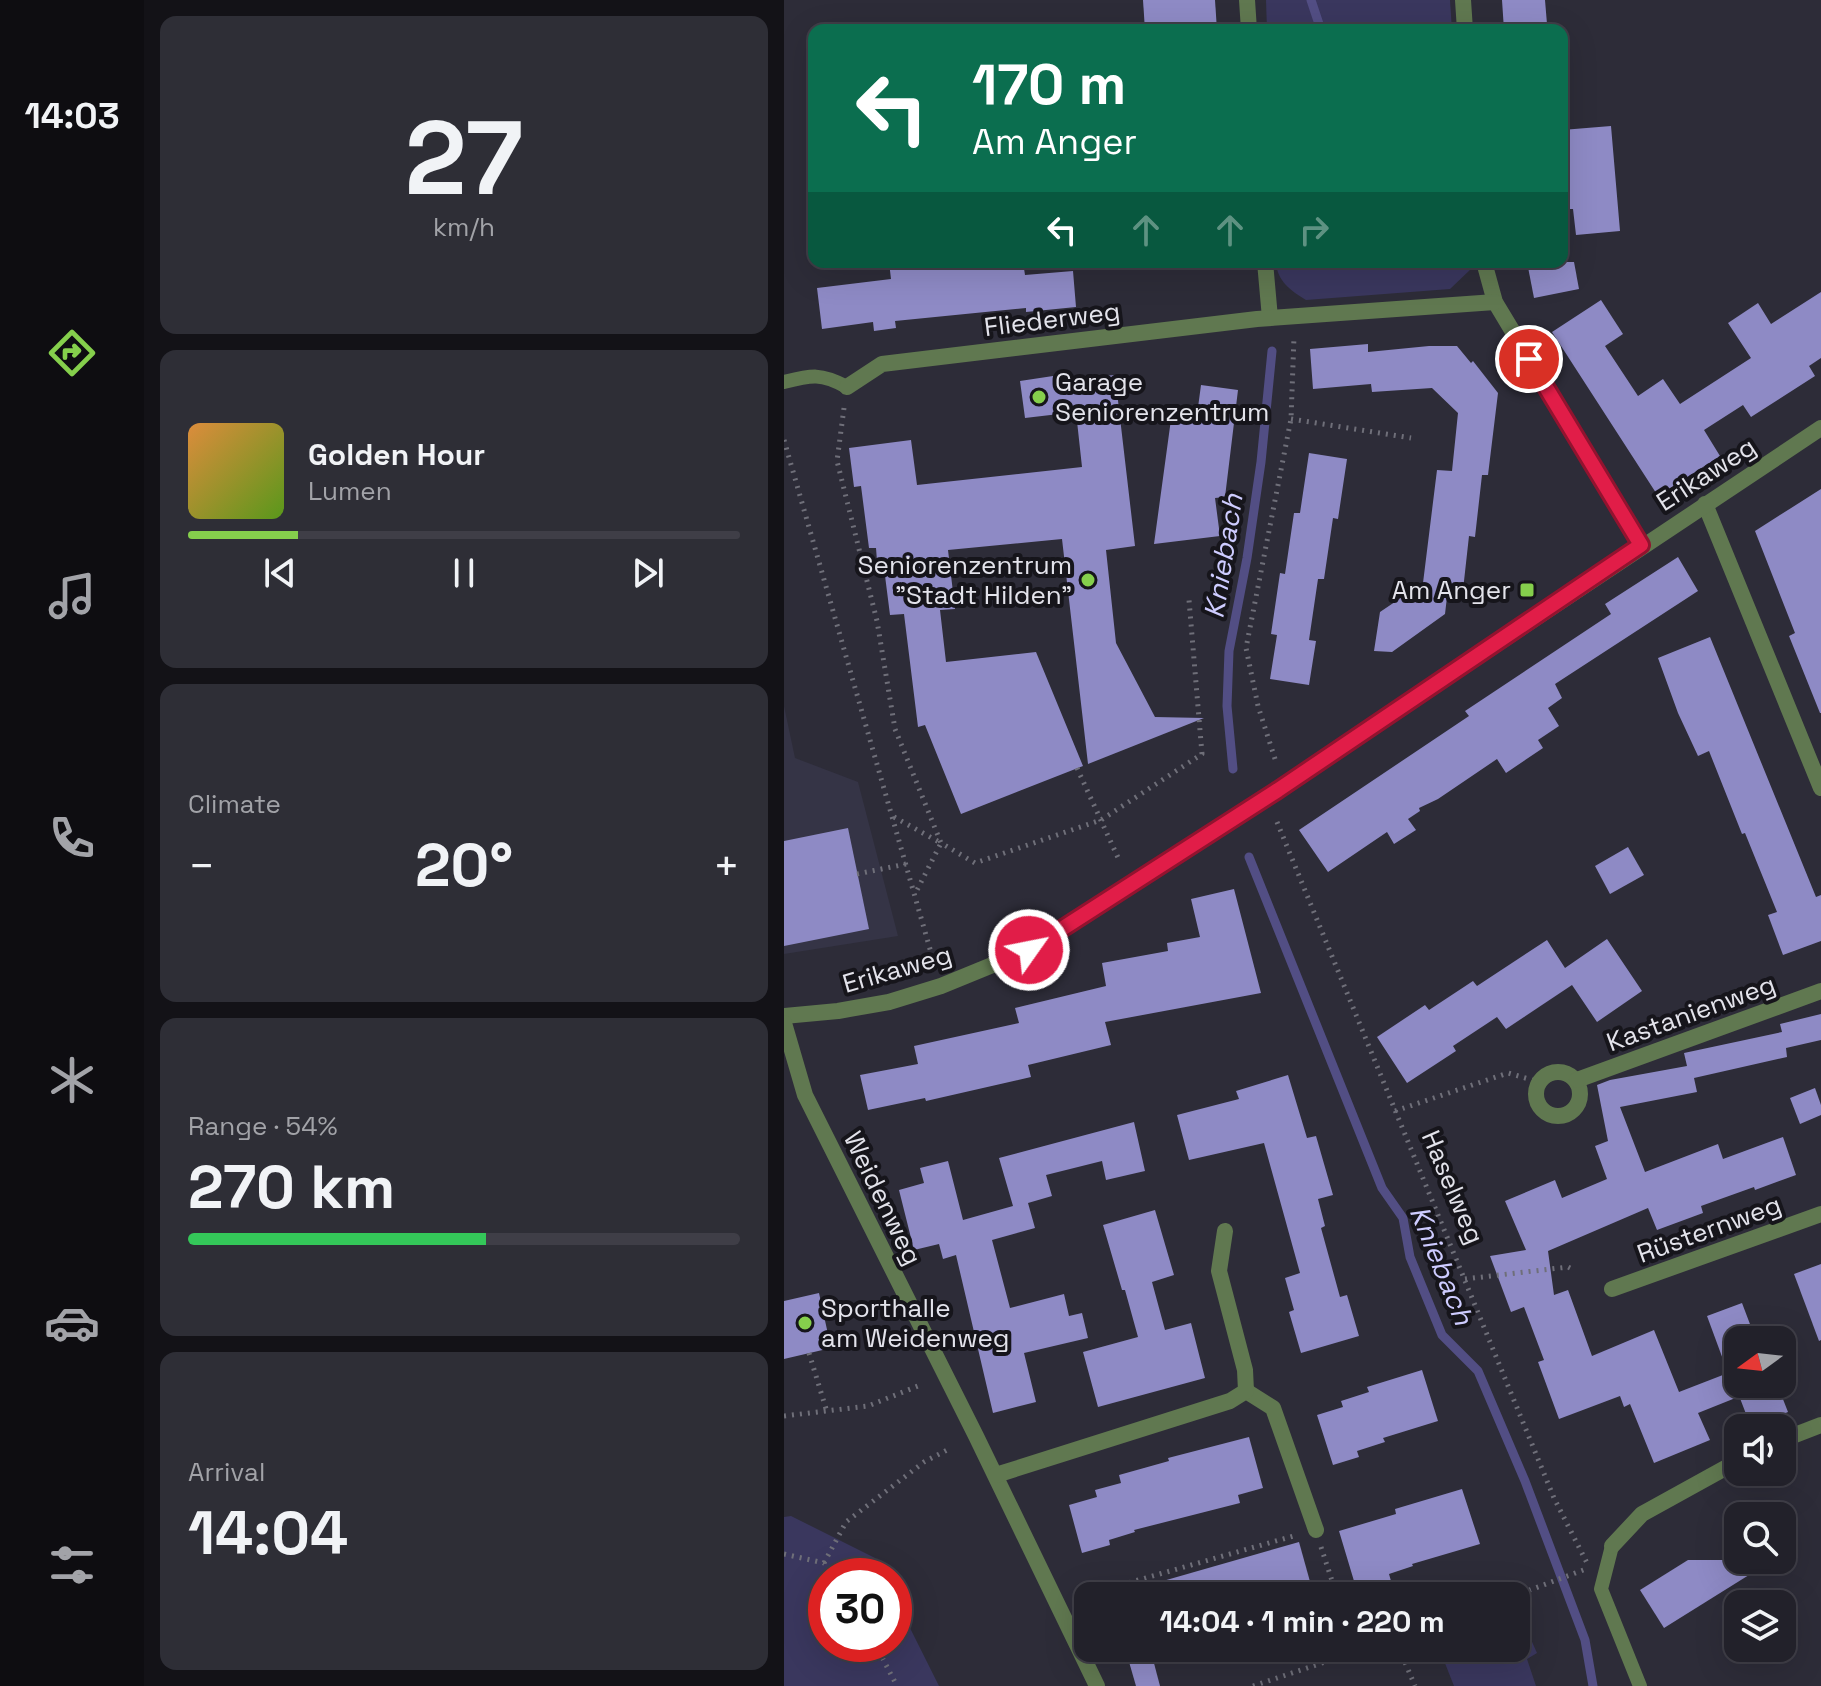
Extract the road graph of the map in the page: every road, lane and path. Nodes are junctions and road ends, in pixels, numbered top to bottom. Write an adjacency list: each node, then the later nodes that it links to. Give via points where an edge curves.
1 (1247, 0): 3 (street)
2 (1463, 0): 4 (street)
3 (1249, 24)
4 (1465, 24)
5 (1266, 268): 8 (street)
6 (1486, 268): 7 (street)
7 (1495, 302): 8 (street); 17 (street)
8 (1270, 318): 11 (street, Fliederweg, via 882,364)
9 (1294, 331): 12 (path)
10 (784, 382): 11 (lane, via 827,376)
11 (847, 387): 25 (path, via 837,461 877,621 895,729)
12 (1291, 419): 14 (path); 19 (path, via 1246,648)
13 (1821, 428): 16 (street, Erikaweg)
14 (1411, 438)
15 (784, 440): 22 (path)
16 (1705, 504): 17 (street, Erikaweg); 21 (street)
17 (1641, 545): 32 (street, Erikaweg, via 1029,950 889,1002)
18 (1189, 600): 23 (path, via 1202,754)
19 (1275, 759)
20 (1077, 768): 23 (path)
21 (1821, 788)
22 (892, 817): 25 (path); 27 (path)
23 (1101, 820): 25 (path, via 975,863); 26 (path)
24 (1277, 822): 36 (path, Haselweg)
25 (941, 843): 29 (path)
26 (1120, 862)
27 (906, 864): 28 (path); 29 (path)
28 (857, 874)
29 (915, 895): 30 (path)
30 (934, 963)
31 (1821, 991): 34 (street, Kastanienweg)
32 (784, 1016)
33 (784, 1023): 51 (street, Weidenweg, via 805,1095)
34 (1577, 1080): 35 (street, Kastanienweg, via 1565,1072 1550,1072); 35 (street, via 1582,1095 1574,1111 1556,1117 1542,1111 1535,1096)
35 (1539, 1082): 36 (path, via 1508,1073)
36 (1395, 1111): 40 (path, Haselweg)
37 (1821, 1214): 41 (street, Rüsternweg)
38 (1225, 1231): 44 (street, via 1219,1271)
39 (1574, 1270): 40 (path)
40 (1465, 1279): 57 (path, Haselweg, via 1554,1498)
41 (1612, 1289)
42 (809, 1353): 45 (path)
43 (918, 1386): 45 (path, via 868,1406)
44 (1246, 1391): 51 (street, via 1230,1401); 52 (street, via 1273,1408)
45 (827, 1412): 46 (path)
46 (784, 1416)
47 (1821, 1425): 48 (street)
48 (1796, 1435)
49 (951, 1448): 55 (path, via 924,1462 846,1522)
50 (1724, 1469): 53 (street, via 1642,1514)
51 (996, 1475): 66 (street, Weidenweg)
52 (1316, 1530): 59 (path); 60 (path)
53 (1612, 1546): 69 (lane, via 1601,1589)
54 (784, 1554): 56 (path)
55 (827, 1558)
56 (808, 1559)
57 (1590, 1568)
58 (1574, 1573): 61 (path)
59 (1131, 1582)
60 (1333, 1582)
61 (1530, 1590)
62 (884, 1662): 65 (path)
63 (1322, 1662): 67 (path)
64 (1405, 1662): 68 (path)
65 (897, 1686)
66 (1097, 1686)
67 (1253, 1686)
68 (1415, 1686)
69 (1640, 1686)

